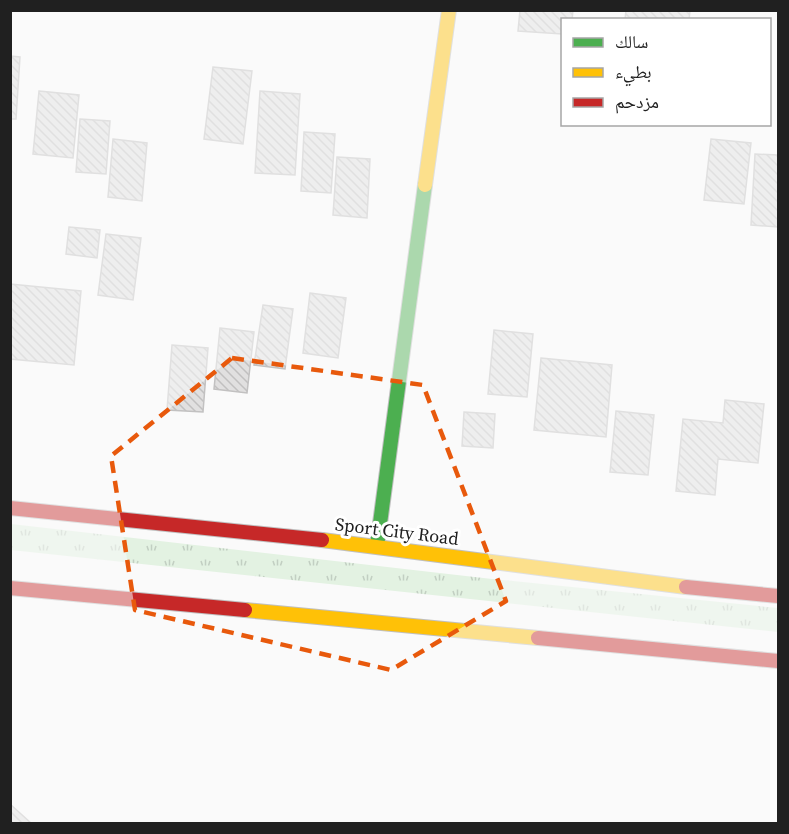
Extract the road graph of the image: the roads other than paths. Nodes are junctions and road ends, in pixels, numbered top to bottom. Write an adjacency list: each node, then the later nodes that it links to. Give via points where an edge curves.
1 (449, 10): 3 (main road)
2 (10, 508): 3 (main road, Sport City Road)
3 (377, 546): 5 (main road, Sport City Road, via 637,582)
4 (10, 588): 6 (main road)
5 (778, 596)
6 (778, 661)

